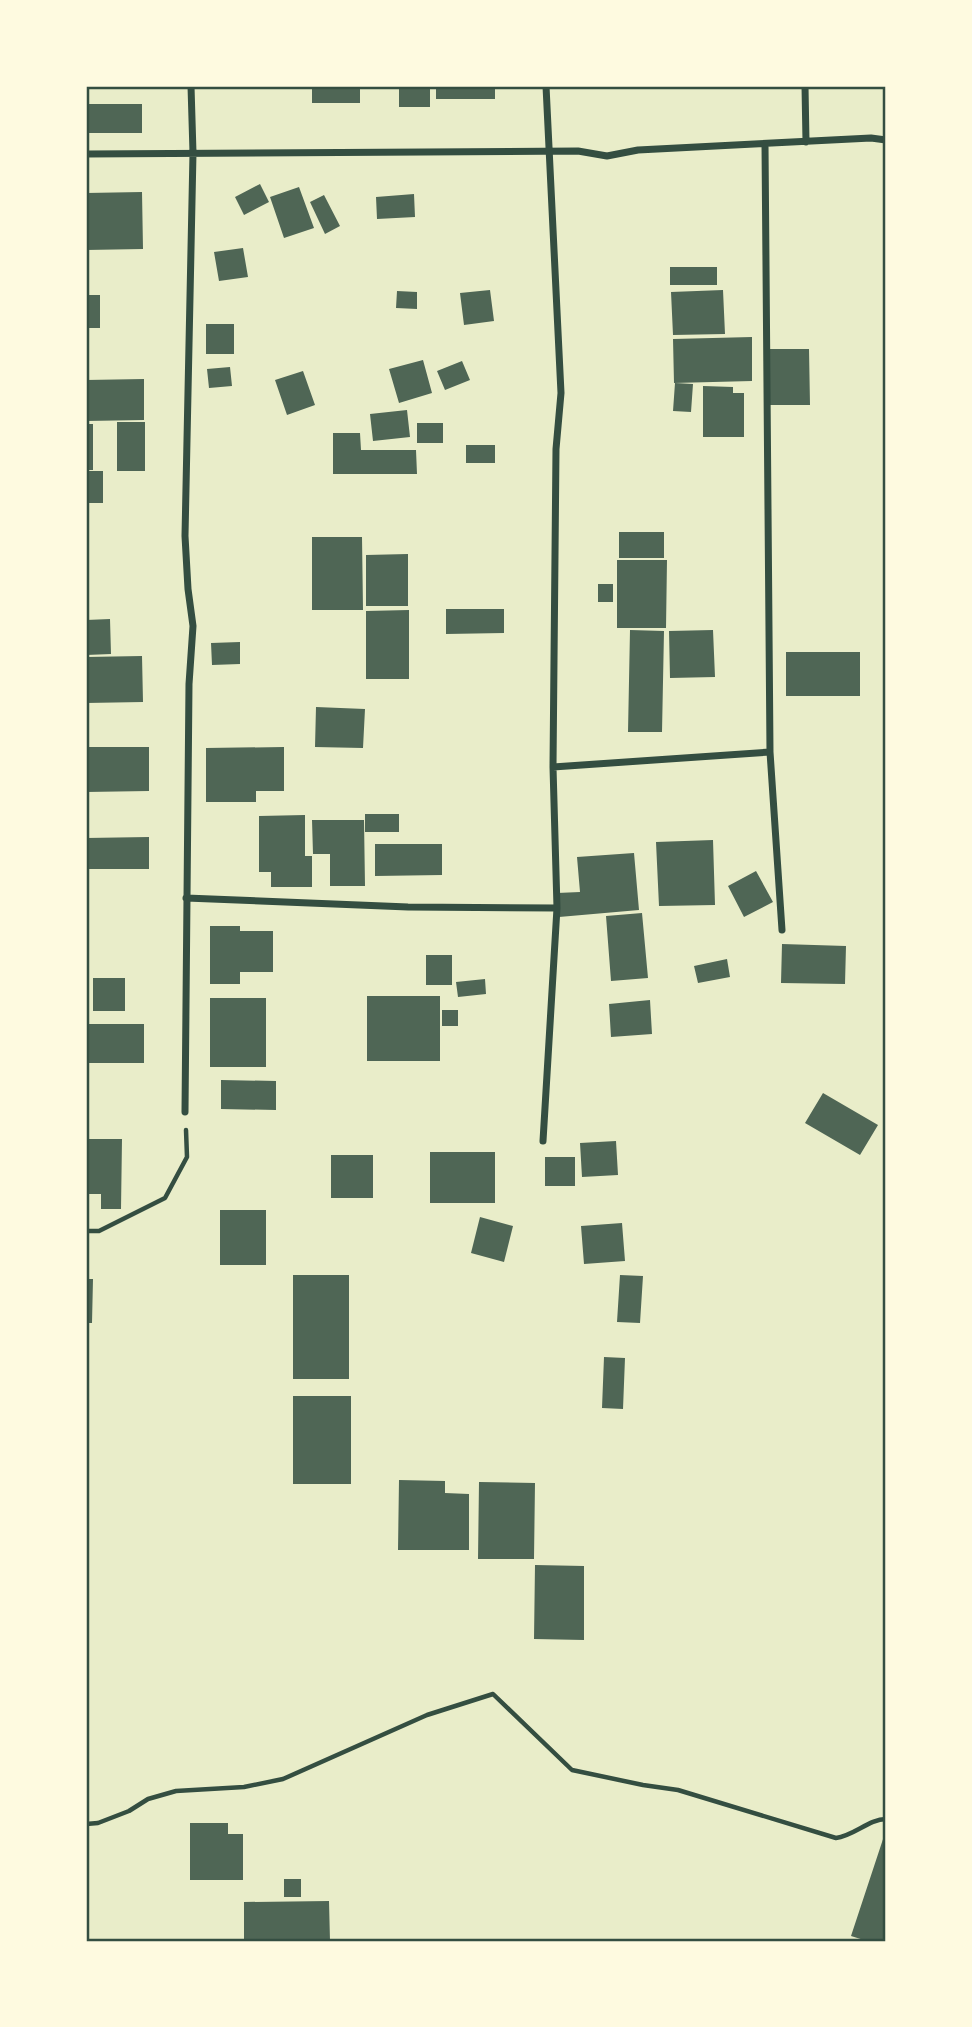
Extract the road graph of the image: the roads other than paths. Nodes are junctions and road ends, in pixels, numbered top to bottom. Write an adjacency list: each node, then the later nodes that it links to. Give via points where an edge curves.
1 (191, 86): 8 (street)
2 (546, 86): 7 (street)
3 (805, 86): 5 (street)
4 (886, 140): 5 (street)
5 (806, 142): 6 (street)
6 (765, 144): 7 (street, via 638,150 607,156); 10 (street)
7 (550, 152): 8 (street); 11 (street, via 561,393 556,449)
8 (193, 153): 9 (street); 12 (street, via 185,536 193,626)
9 (86, 154)
10 (770, 752): 11 (street); 14 (street)
11 (553, 767): 13 (street)
12 (186, 898): 13 (street); 15 (street)
13 (557, 908): 16 (street)
14 (782, 930)
15 (185, 1112)
16 (543, 1141)

